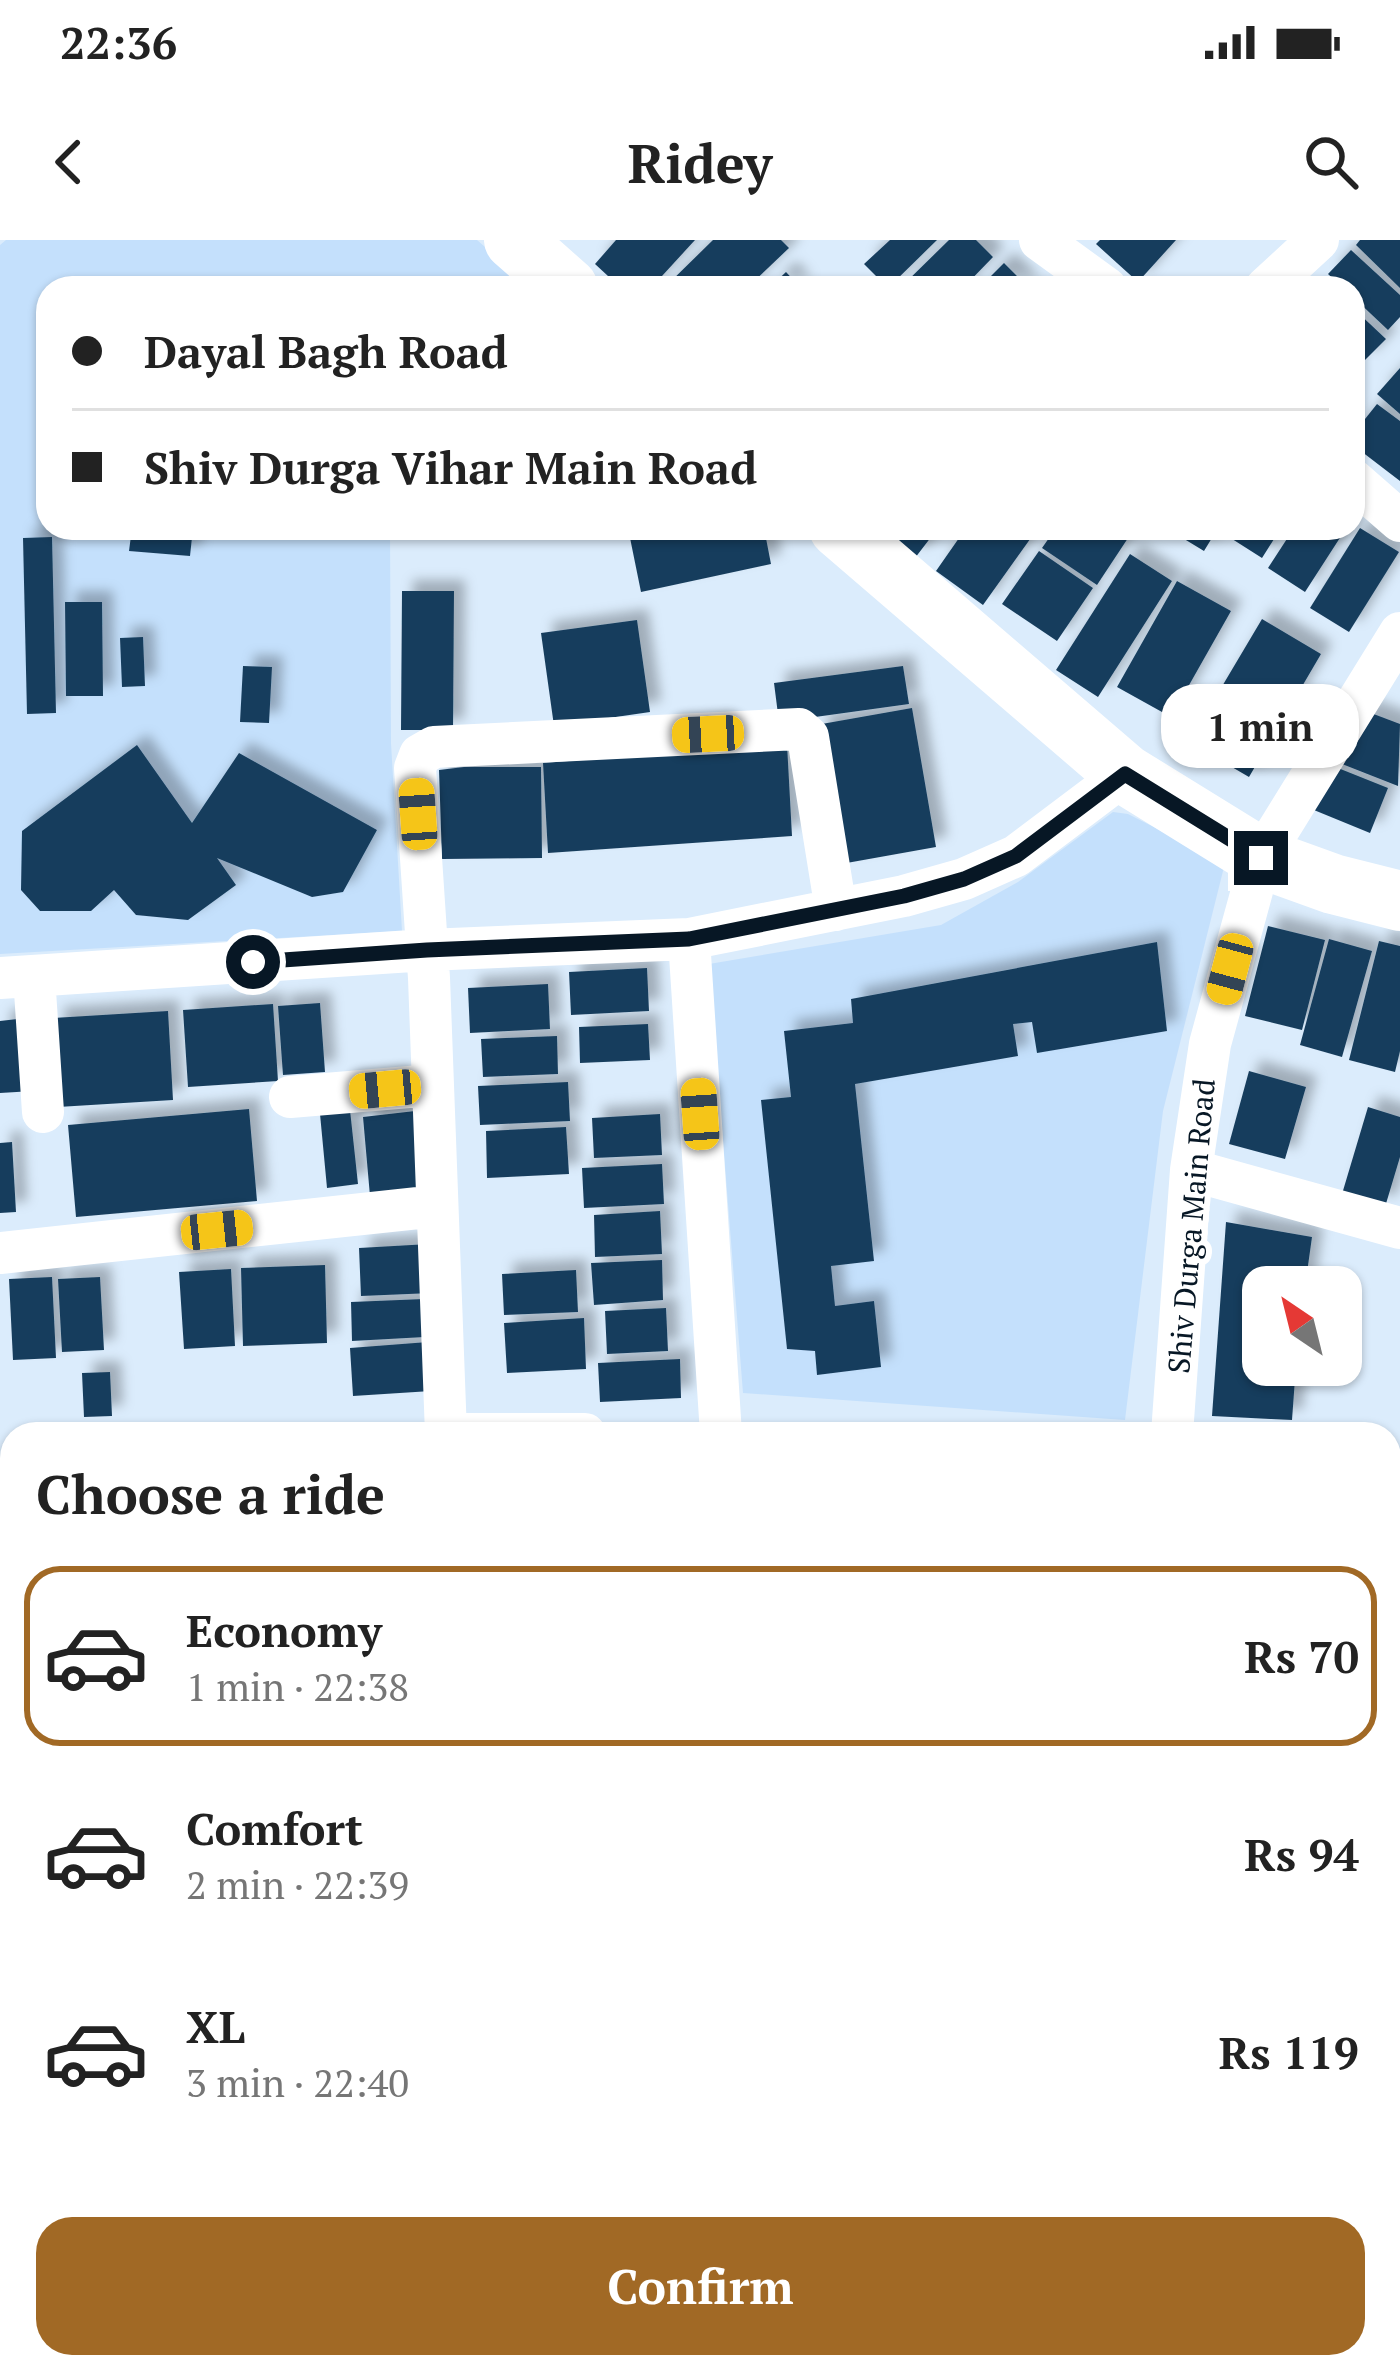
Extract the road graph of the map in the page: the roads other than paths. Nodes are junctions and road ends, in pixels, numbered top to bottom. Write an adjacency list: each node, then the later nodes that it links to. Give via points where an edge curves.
1 (514, 240): 4 (street)
2 (1040, 240): 5 (street)
3 (1318, 240): 6 (street)
4 (554, 276)
5 (1090, 276)
6 (1279, 276)
7 (1365, 490): 8 (street)
8 (1400, 521)
9 (853, 540): 11 (street)
10 (1400, 633): 12 (street, Shiv Durga Main Road)
11 (1125, 774): 12 (street); 14 (street, via 1016,856 964,879)
12 (1261, 858): 13 (street); 21 (street, Shiv Durga Main Road, via 1210,1044)
13 (1400, 901)
14 (836, 910): 15 (street); 16 (street, via 808,737 799,729 434,747 415,768)
15 (689, 939): 16 (street); 26 (street)
16 (427, 950): 17 (street); 18 (street)
17 (17, 977): 20 (street)
18 (433, 1085): 19 (street); 22 (street)
19 (290, 1097)
20 (43, 1112)
21 (1191, 1170): 23 (street); 27 (street, Shiv Durga Main Road)
22 (437, 1207): 24 (street); 25 (street)
23 (1400, 1228)
24 (0, 1253)
25 (446, 1422)
26 (720, 1422)
27 (1173, 1422)

